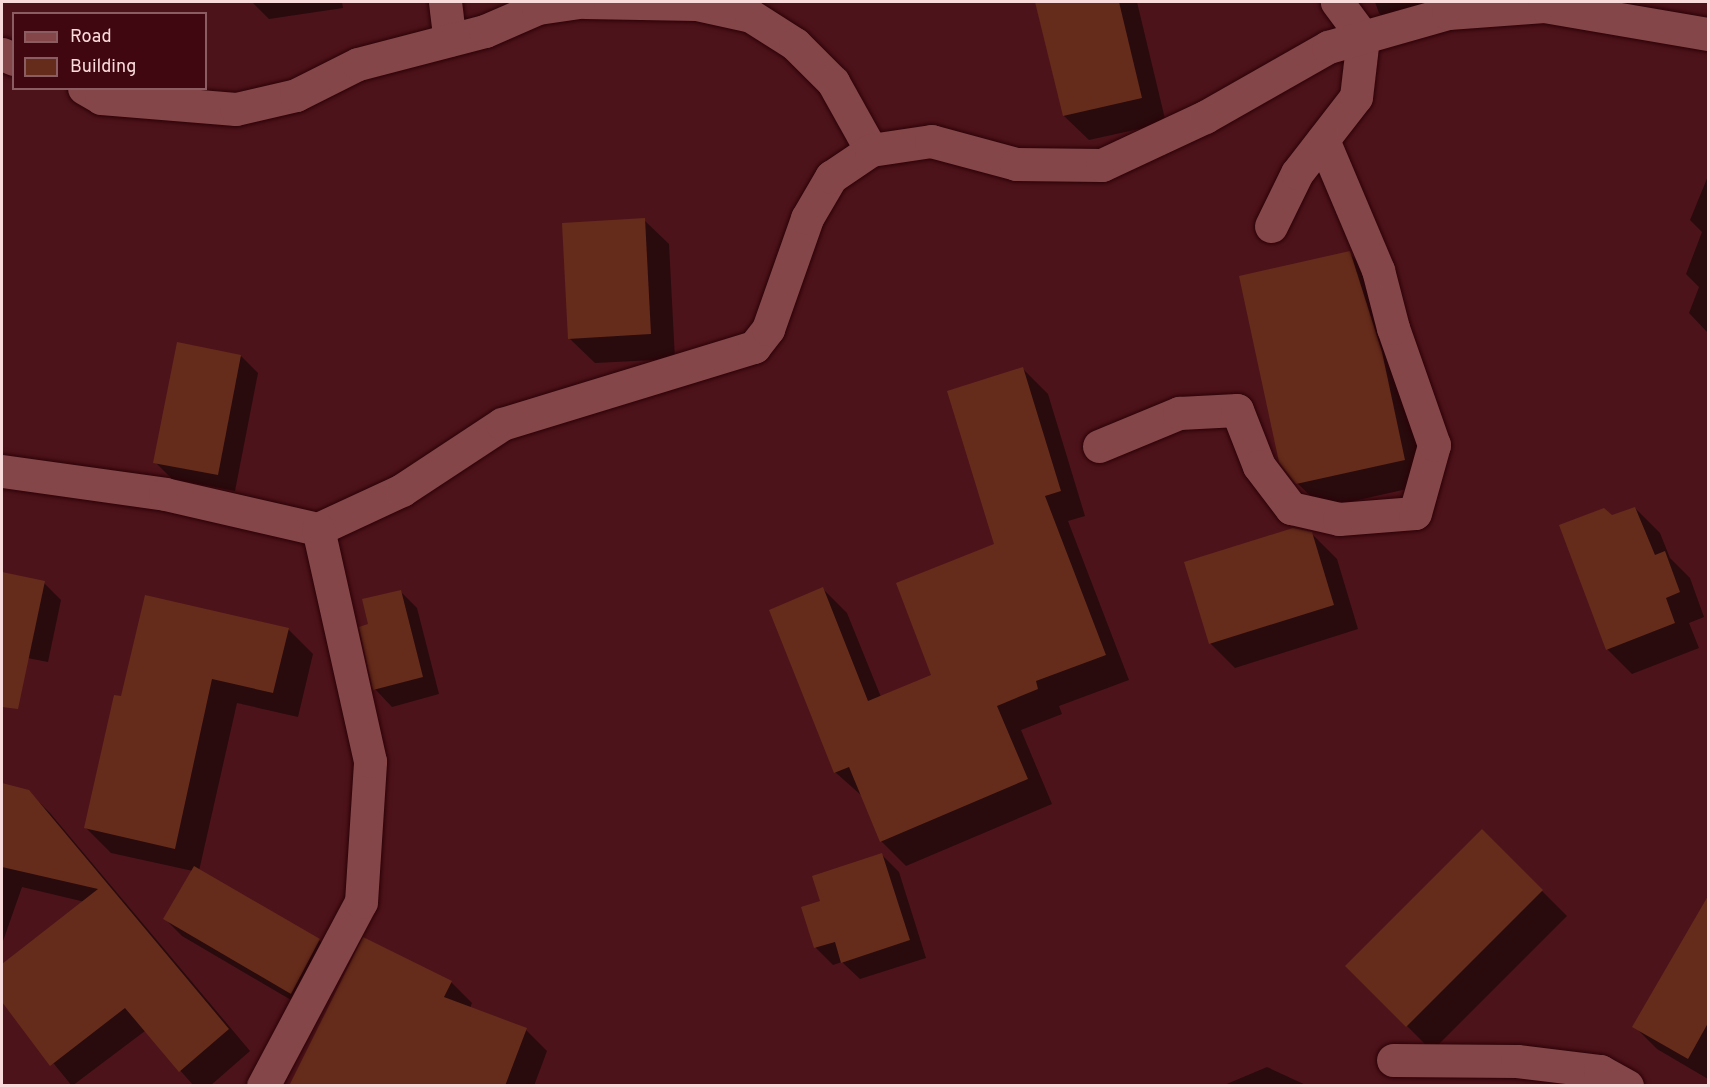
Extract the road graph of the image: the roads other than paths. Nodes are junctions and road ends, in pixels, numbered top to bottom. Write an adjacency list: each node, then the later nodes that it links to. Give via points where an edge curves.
1 (445, 2): 8 (street)
2 (578, 2): 8 (street, via 538,8)
3 (585, 2): 5 (street, via 696,3)
4 (1337, 2): 7 (street)
5 (753, 9): 11 (street, via 832,82)
6 (1708, 34): 7 (street, via 1544,6 1448,13)
7 (1363, 37): 10 (street, via 1356,97); 11 (street, via 1328,47 1205,117 1102,165 1016,164 931,141)
8 (450, 40): 9 (street, via 358,64 296,95 236,109 100,98)
9 (87, 90)
10 (1323, 140): 12 (street, via 1297,173); 13 (street, via 1378,270 1393,328 1434,445 1415,513 1339,519 1291,508 1259,466 1237,410 1179,412)
11 (871, 150): 15 (street, via 831,177 807,218 768,329 754,347 502,424 402,490)
12 (1271, 226)
13 (1099, 446)
14 (2, 471): 15 (street, via 165,494)
15 (318, 529): 17 (street, via 370,761 361,902)
16 (1394, 1060): 18 (street, via 1516,1061 1600,1071)
17 (263, 1086)
18 (1627, 1086)

